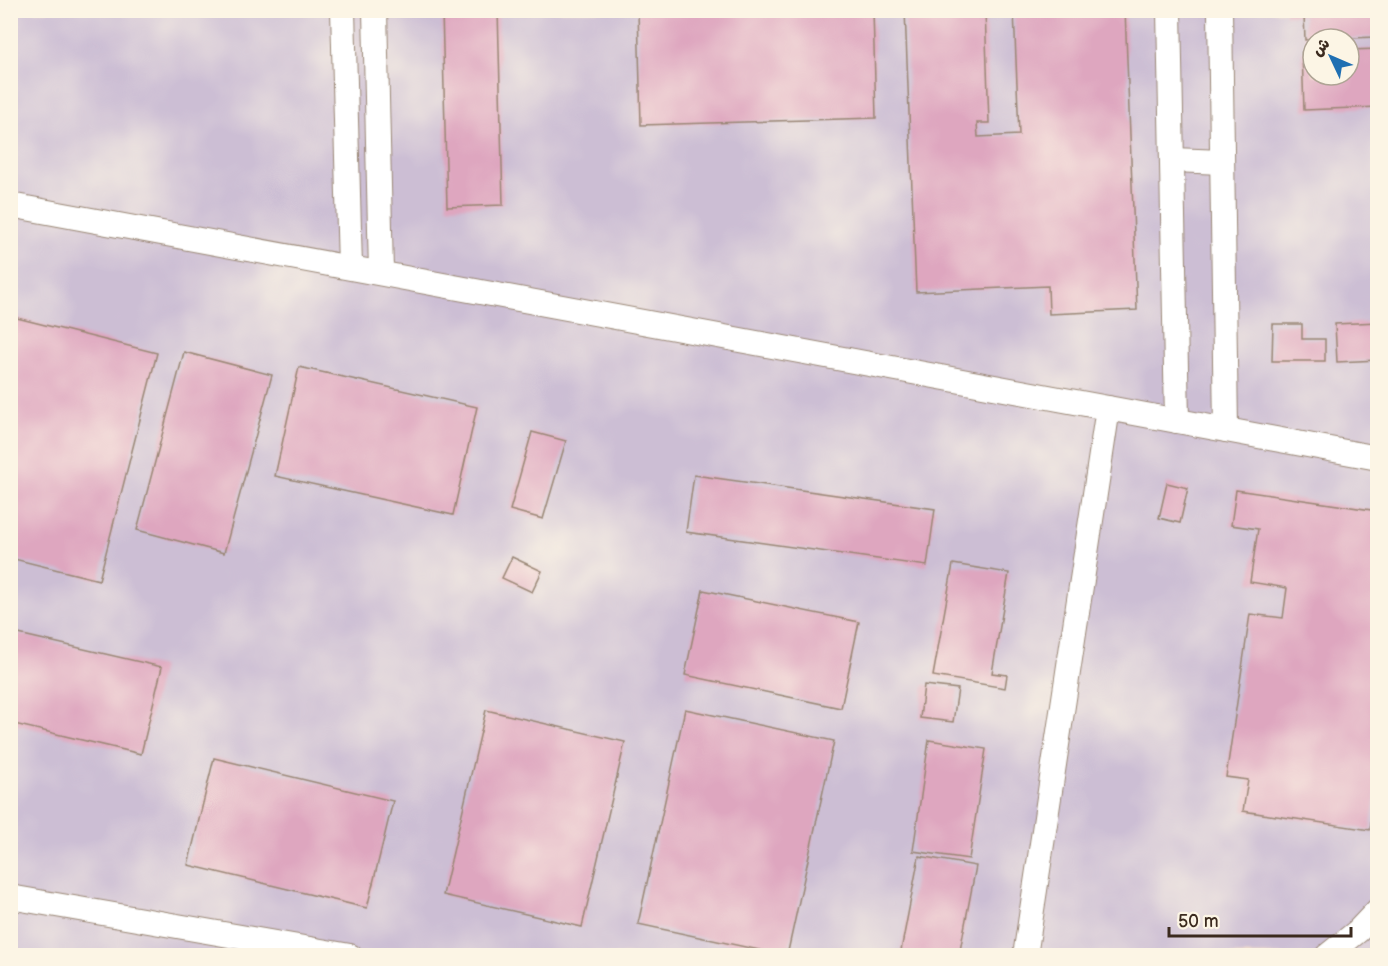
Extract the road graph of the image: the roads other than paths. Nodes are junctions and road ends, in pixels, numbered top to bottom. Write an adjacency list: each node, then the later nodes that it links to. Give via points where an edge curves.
1 (344, 10): 8 (street)
2 (375, 10): 9 (street)
3 (1169, 10): 5 (street)
4 (1220, 10): 6 (street)
5 (1173, 160): 6 (street); 11 (street)
6 (1222, 162): 12 (street)
7 (10, 205): 8 (street)
8 (350, 267): 9 (street)
9 (381, 273): 10 (street)
10 (1108, 408): 11 (street); 17 (street)
11 (1177, 420): 12 (street)
12 (1226, 430): 13 (street)
13 (1377, 458)
14 (10, 897): 16 (street)
15 (1377, 910): 18 (street)
16 (350, 956)
17 (1025, 956)
18 (1327, 956)

